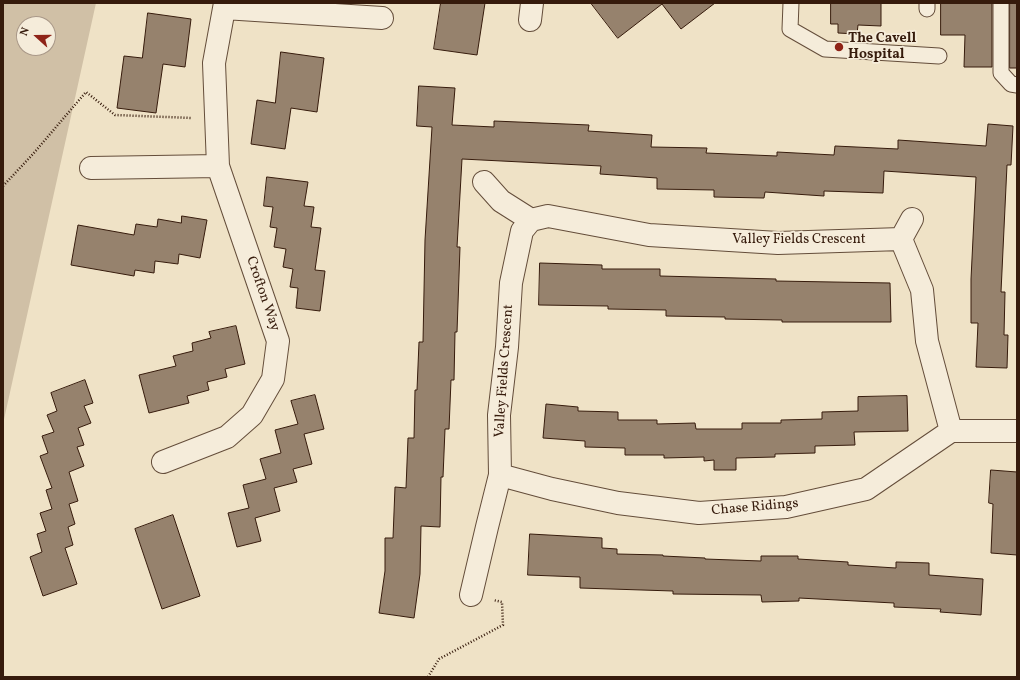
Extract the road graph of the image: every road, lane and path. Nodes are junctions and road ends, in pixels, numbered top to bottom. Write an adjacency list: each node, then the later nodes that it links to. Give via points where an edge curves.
1 (791, 3): 5 (lane, via 790,29 825,49)
2 (1001, 3): 6 (lane, via 1002,73 1011,84)
3 (225, 6): 4 (street, Crofton Way); 7 (street, Crofton Way, via 214,63)
4 (382, 18)
5 (939, 56)
6 (1017, 85)
7 (216, 120): 8 (street, Crofton Way); 11 (path, via 115,115 86,92)
8 (218, 166): 9 (street); 17 (street, Crofton Way, via 278,342 273,379 252,415 226,437)
9 (90, 168)
10 (484, 182): 13 (street, via 501,201)
11 (3, 186)
12 (912, 219): 14 (street)
13 (530, 220): 14 (street, Valley Fields Crescent, via 548,216 649,235 771,242); 18 (street, Valley Fields Crescent, via 522,231 511,283 499,415)
14 (901, 239): 15 (street, via 922,290 926,341)
15 (950, 431): 16 (street); 18 (street, Chase Ridings, via 866,489 786,507 699,513 618,503)
16 (1017, 431)
17 (162, 462)
18 (500, 475): 19 (street, Valley Fields Crescent)
19 (471, 595): 20 (path, via 502,602 503,625 439,659)
20 (428, 677)

